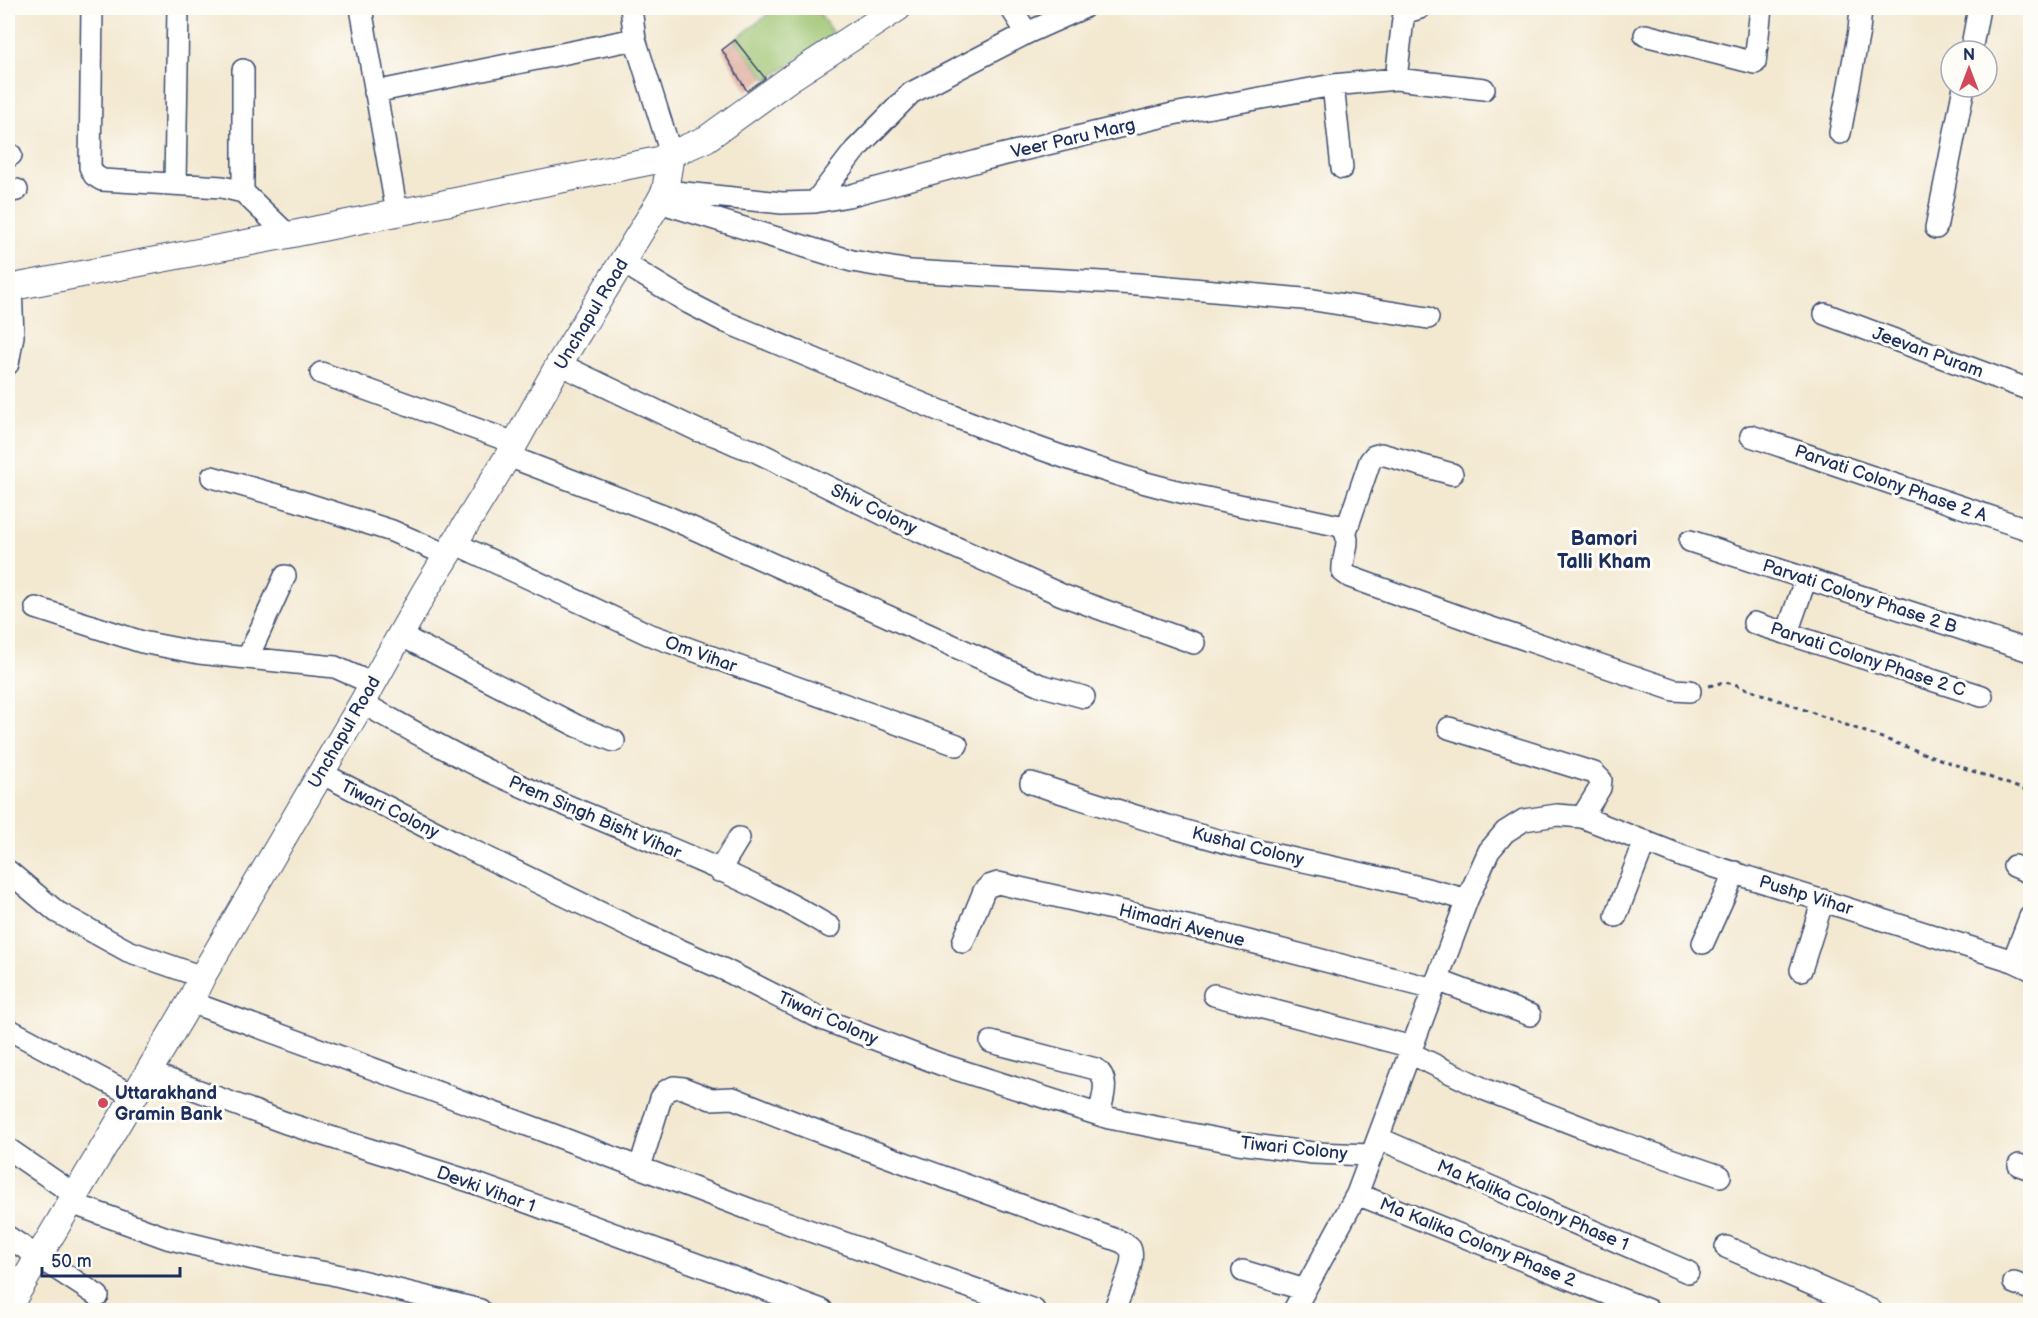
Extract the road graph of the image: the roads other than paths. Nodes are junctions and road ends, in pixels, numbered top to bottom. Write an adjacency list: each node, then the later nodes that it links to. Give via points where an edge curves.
1 (92, 8): 25 (street, via 90,167 102,180)
2 (178, 8): 25 (street)
3 (361, 8): 20 (street)
4 (631, 8): 14 (street)
5 (1011, 8): 12 (street)
6 (1083, 8): 12 (street)
7 (1420, 8): 17 (street, via 1407,12 1403,19)
8 (1761, 8): 13 (street, via 1755,63)
9 (1861, 8): 22 (street)
10 (1979, 8): 15 (street)
11 (883, 12): 23 (street, via 706,139)
12 (1027, 33): 28 (street, via 911,93 855,150)
13 (1645, 35)
14 (635, 39): 20 (street); 23 (street)
15 (1973, 39)
16 (243, 70): 26 (street)
17 (1396, 79): 18 (street, Veer Paru Marg); 19 (street, Veer Paru Marg)
18 (1333, 86): 24 (street); 28 (street, Veer Paru Marg, via 1173,114)
19 (1484, 89)
20 (375, 92): 29 (street)
21 (1962, 99): 30 (street)
22 (1840, 133)
23 (671, 154): 27 (street, Unchapul Road); 29 (street, via 646,163)
24 (1342, 168)
25 (175, 184): 26 (street)
26 (243, 192): 31 (street)
27 (662, 196): 28 (street, Veer Paru Marg); 32 (street, Unchapul Road); 35 (street, via 852,261 910,271 1137,284 1314,300)
28 (815, 202)
29 (397, 213): 31 (street)
30 (1936, 228)
31 (288, 235): 33 (street)
32 (622, 262): 37 (street, Unchapul Road); 45 (street, via 726,322 1036,448 1151,484 1340,526)
33 (9, 288): 36 (street, via 12,336)
34 (1825, 314): 39 (street, Jeevan Puram)
35 (1428, 318)
36 (8, 364)
37 (560, 364): 41 (street, Unchapul Road); 54 (street, Shiv Colony, via 1062,596)
38 (321, 373): 41 (street)
39 (2031, 390)
40 (1751, 436): 44 (street, Parvati Colony Phase 2 A)
41 (511, 450): 47 (street, Unchapul Road); 60 (street, via 1040,685)
42 (1452, 474): 45 (street, via 1382,454 1374,456)
43 (212, 477): 47 (street, Om Vihar)
44 (2031, 530)
45 (1346, 531): 57 (street, via 1343,572 1350,577 1674,690)
46 (1690, 541): 49 (street, Parvati Colony Phase 2 B)
47 (450, 549): 53 (street, Unchapul Road); 63 (street, Om Vihar, via 648,634)
48 (285, 576): 56 (street)
49 (1806, 578): 52 (street); 55 (street, Parvati Colony Phase 2 B)
50 (36, 608): 56 (street, Prem Singh Bisht Vihar, via 142,642)
51 (1754, 623): 52 (street, Parvati Colony Phase 2 C)
52 (1787, 633): 59 (street, Parvati Colony Phase 2 C)
53 (400, 635): 58 (street, Unchapul Road); 62 (street)
54 (1194, 643)
55 (2031, 651)
56 (248, 657): 58 (street, Prem Singh Bisht Vihar, via 335,668)
57 (1690, 691)
58 (368, 694): 64 (street, Unchapul Road); 70 (street, Prem Singh Bisht Vihar, via 494,774)
59 (1982, 696)
60 (1084, 697)
61 (1449, 728): 66 (street, via 1594,773 1600,788)
62 (614, 741)
63 (957, 745)
64 (321, 773): 81 (street, Unchapul Road); 91 (street, Tiwari Colony, via 822,1019 940,1064)
65 (1031, 783): 72 (street, Kushal Colony, via 1197,835)
66 (1582, 818): 68 (street, Pushp Vihar); 72 (street, Pushp Vihar, via 1557,815 1524,820 1505,832 1489,851)
67 (739, 838): 70 (street)
68 (1645, 841): 71 (street, Pushp Vihar); 74 (street)
69 (8, 871): 81 (street, via 57,912 128,951)
70 (719, 871): 76 (street, Prem Singh Bisht Vihar, via 789,902)
71 (1735, 872): 73 (street, Pushp Vihar); 78 (street)
72 (1467, 900): 82 (street, Pushp Vihar)
73 (1823, 900): 79 (street, Pushp Vihar); 80 (street)
74 (1616, 916)
75 (2031, 917): 79 (street)
76 (830, 927)
77 (963, 942): 82 (street, Himadri Avenue, via 984,891 998,883)
78 (1703, 943)
79 (2022, 965)
80 (1801, 970)
81 (202, 977): 84 (street, Unchapul Road)
82 (1436, 985): 85 (street, Himadri Avenue); 88 (street, Pushp Vihar)
83 (1214, 995): 88 (street)
84 (190, 1002): 89 (street, Unchapul Road); 94 (street)
85 (1530, 1015)
86 (8, 1029): 90 (street)
87 (991, 1042): 91 (street, via 1096,1069 1105,1081)
88 (1411, 1050): 92 (street, Pushp Vihar); 95 (street, via 1486,1090)
89 (148, 1072): 90 (street, Unchapul Road); 108 (street, Devki Vihar 1, via 286,1123 469,1181)
90 (134, 1096): 97 (street, Unchapul Road)
91 (1099, 1114): 92 (street, Tiwari Colony, via 1238,1143 1313,1153)
92 (1375, 1146): 96 (street, Pushp Vihar); 102 (street, Ma Kalika Colony Phase 1)
93 (8, 1149): 97 (street)
94 (640, 1167): 109 (street); 110 (street, via 666,1091 674,1087 711,1099 733,1098 1122,1242 1130,1248 1132,1257)
95 (1720, 1176)
96 (1357, 1194): 103 (street, Pushp Vihar); 106 (street, Ma Kalika Colony Phase 2)
97 (73, 1199): 100 (street, Unchapul Road); 107 (street, via 167,1238)
98 (8, 1237): 100 (street)
99 (1726, 1247): 112 (street)
100 (39, 1257): 104 (street); 105 (street, Unchapul Road)
101 (1243, 1271): 103 (street)
102 (1688, 1272)
103 (1305, 1290): 111 (street, Pushp Vihar)
104 (98, 1296)
105 (8, 1308)
106 (1636, 1309)
107 (480, 1311)
108 (822, 1311)
109 (1034, 1311)
110 (1114, 1311)
111 (1294, 1311)
112 (1871, 1311)

